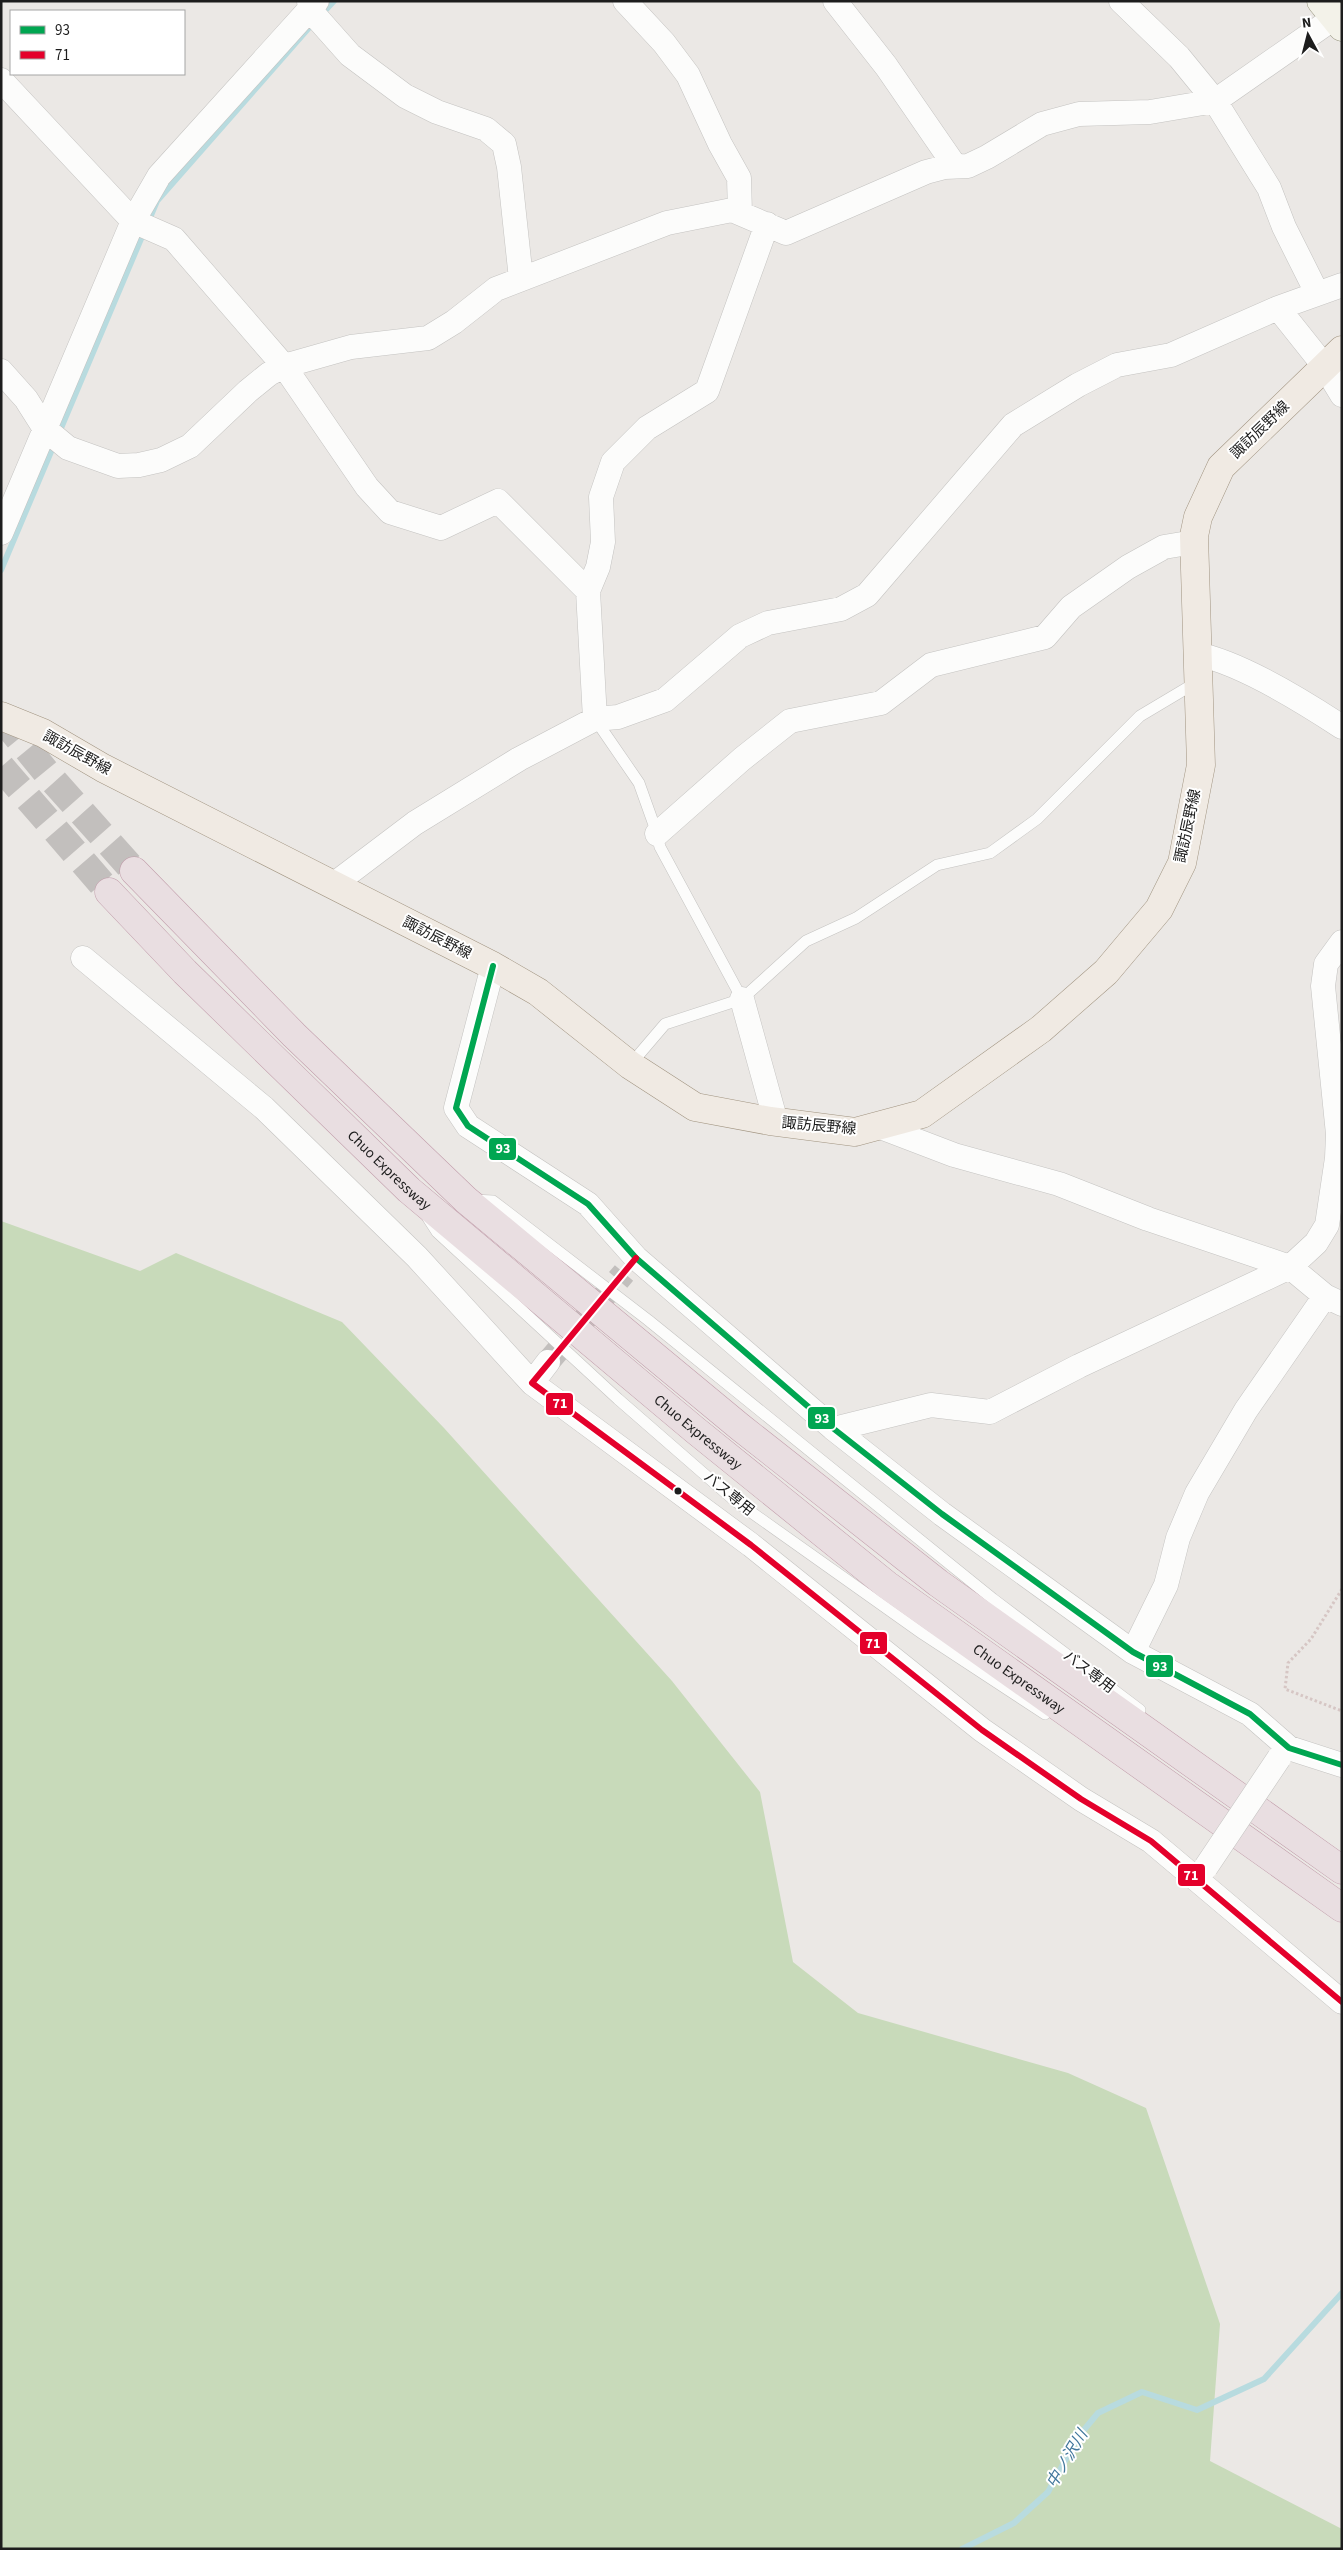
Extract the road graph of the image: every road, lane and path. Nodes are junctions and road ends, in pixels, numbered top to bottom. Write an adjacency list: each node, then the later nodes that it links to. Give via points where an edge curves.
1 (625, 1): 9 (street, via 688,75 739,178)
2 (836, 1): 8 (street, via 886,66)
3 (1121, 1): 7 (street, via 1180,57)
4 (312, 4): 10 (street, via 159,176); 12 (street, via 350,55 405,96 437,112 486,129 504,144)
5 (1332, 15): 7 (street)
6 (1, 80): 10 (street)
7 (1215, 101): 8 (street, via 1150,112 1080,114 1042,124 987,157 968,166); 14 (street, via 1270,188 1284,227)
8 (955, 166): 11 (street, via 926,172 786,232)
9 (740, 213): 11 (street); 12 (street, via 732,210 667,223)
10 (133, 221): 17 (street, via 174,239); 20 (street)
11 (767, 224): 23 (street, via 707,391 647,428 613,462 601,497 602,542 598,567)
12 (521, 279): 17 (street, via 496,289 428,338 351,347)
13 (1342, 285): 14 (street)
14 (1317, 293): 15 (street)
15 (1278, 308): 16 (street); 27 (street, via 1171,355 1117,365 1078,385 1013,425 867,595 841,609 768,623 740,636 665,700 618,717)
16 (1333, 359): 19 (street); 22 (main road, 諏訪辰野線, via 1221,467 1198,517)
17 (284, 366): 20 (street, via 248,391 190,446 161,460 118,466 68,448); 23 (street, via 367,486 390,512 441,528 498,501)
18 (1, 371): 20 (street, via 26,399)
19 (1342, 395)
20 (44, 429): 21 (street)
21 (1, 533)
22 (1194, 542): 24 (main road, 諏訪辰野線); 29 (street, via 1164,547 1128,567 1071,607 1045,637 931,665 881,703 790,721)
23 (588, 591): 27 (street)
24 (1196, 654): 25 (main road, 諏訪辰野線); 28 (street, via 1218,658)
25 (1197, 682): 36 (lane, via 1140,716 1038,819 990,853 937,865 856,918 806,941); 39 (main road, 諏訪辰野線, via 1201,766 1182,862 1158,909 1106,972 1041,1029 922,1114)
26 (1, 716): 31 (main road, 諏訪辰野線, via 43,733 103,768)
27 (595, 720): 29 (lane, via 639,783); 31 (street, via 519,760 415,823)
28 (1342, 727)
29 (657, 834): 36 (lane, via 660,847)
30 (134, 871): 54 (highway, Chuo Expressway, via 294,1035 466,1200 740,1427 938,1583)
31 (333, 885): 35 (main road, 諏訪辰野線)
32 (109, 892): 40 (highway, Chuo Expressway, via 185,972)
33 (1342, 942): 41 (street, via 1326,964 1323,986 1338,1134 1327,1225 1316,1244)
34 (83, 958): 44 (street, via 264,1108 416,1257)
35 (492, 966): 37 (main road, 諏訪辰野線, via 538,992); 45 (street, via 456,1108 468,1126 588,1204 630,1265)
36 (742, 999): 37 (lane, via 665,1024); 38 (street)
37 (630, 1065): 38 (main road, 諏訪辰野線, via 695,1107)
38 (776, 1122): 39 (main road, 諏訪辰野線, via 855,1132)
39 (878, 1126): 41 (street, via 954,1155 1059,1184 1148,1219)
40 (409, 1190): 49 (lane, バス専用, via 437,1232 618,1399 734,1500 923,1634); 51 (highway, Chuo Expressway, via 886,1585)
41 (1290, 1267): 42 (street); 45 (street, via 1079,1366 990,1412 931,1405)
42 (1333, 1300): 47 (street, via 1246,1410 1197,1493 1178,1538 1166,1585)
43 (548, 1362): 44 (street)
44 (532, 1383): 55 (street, via 751,1546 982,1730 1081,1799)
45 (834, 1429): 47 (street, via 942,1514)
46 (1342, 1589): 48 (path, via 1311,1639 1288,1663 1285,1688)
47 (1133, 1652): 52 (street, via 1250,1714)
48 (1342, 1711)
49 (1053, 1718)
50 (1069, 1729): 51 (lane)
51 (1097, 1734): 56 (highway, Chuo Expressway)
52 (1284, 1753): 53 (street); 55 (street, bridge)
53 (1342, 1765)
54 (1342, 1870)
55 (1202, 1873): 57 (street)
56 (1342, 1908)
57 (1342, 2002)

